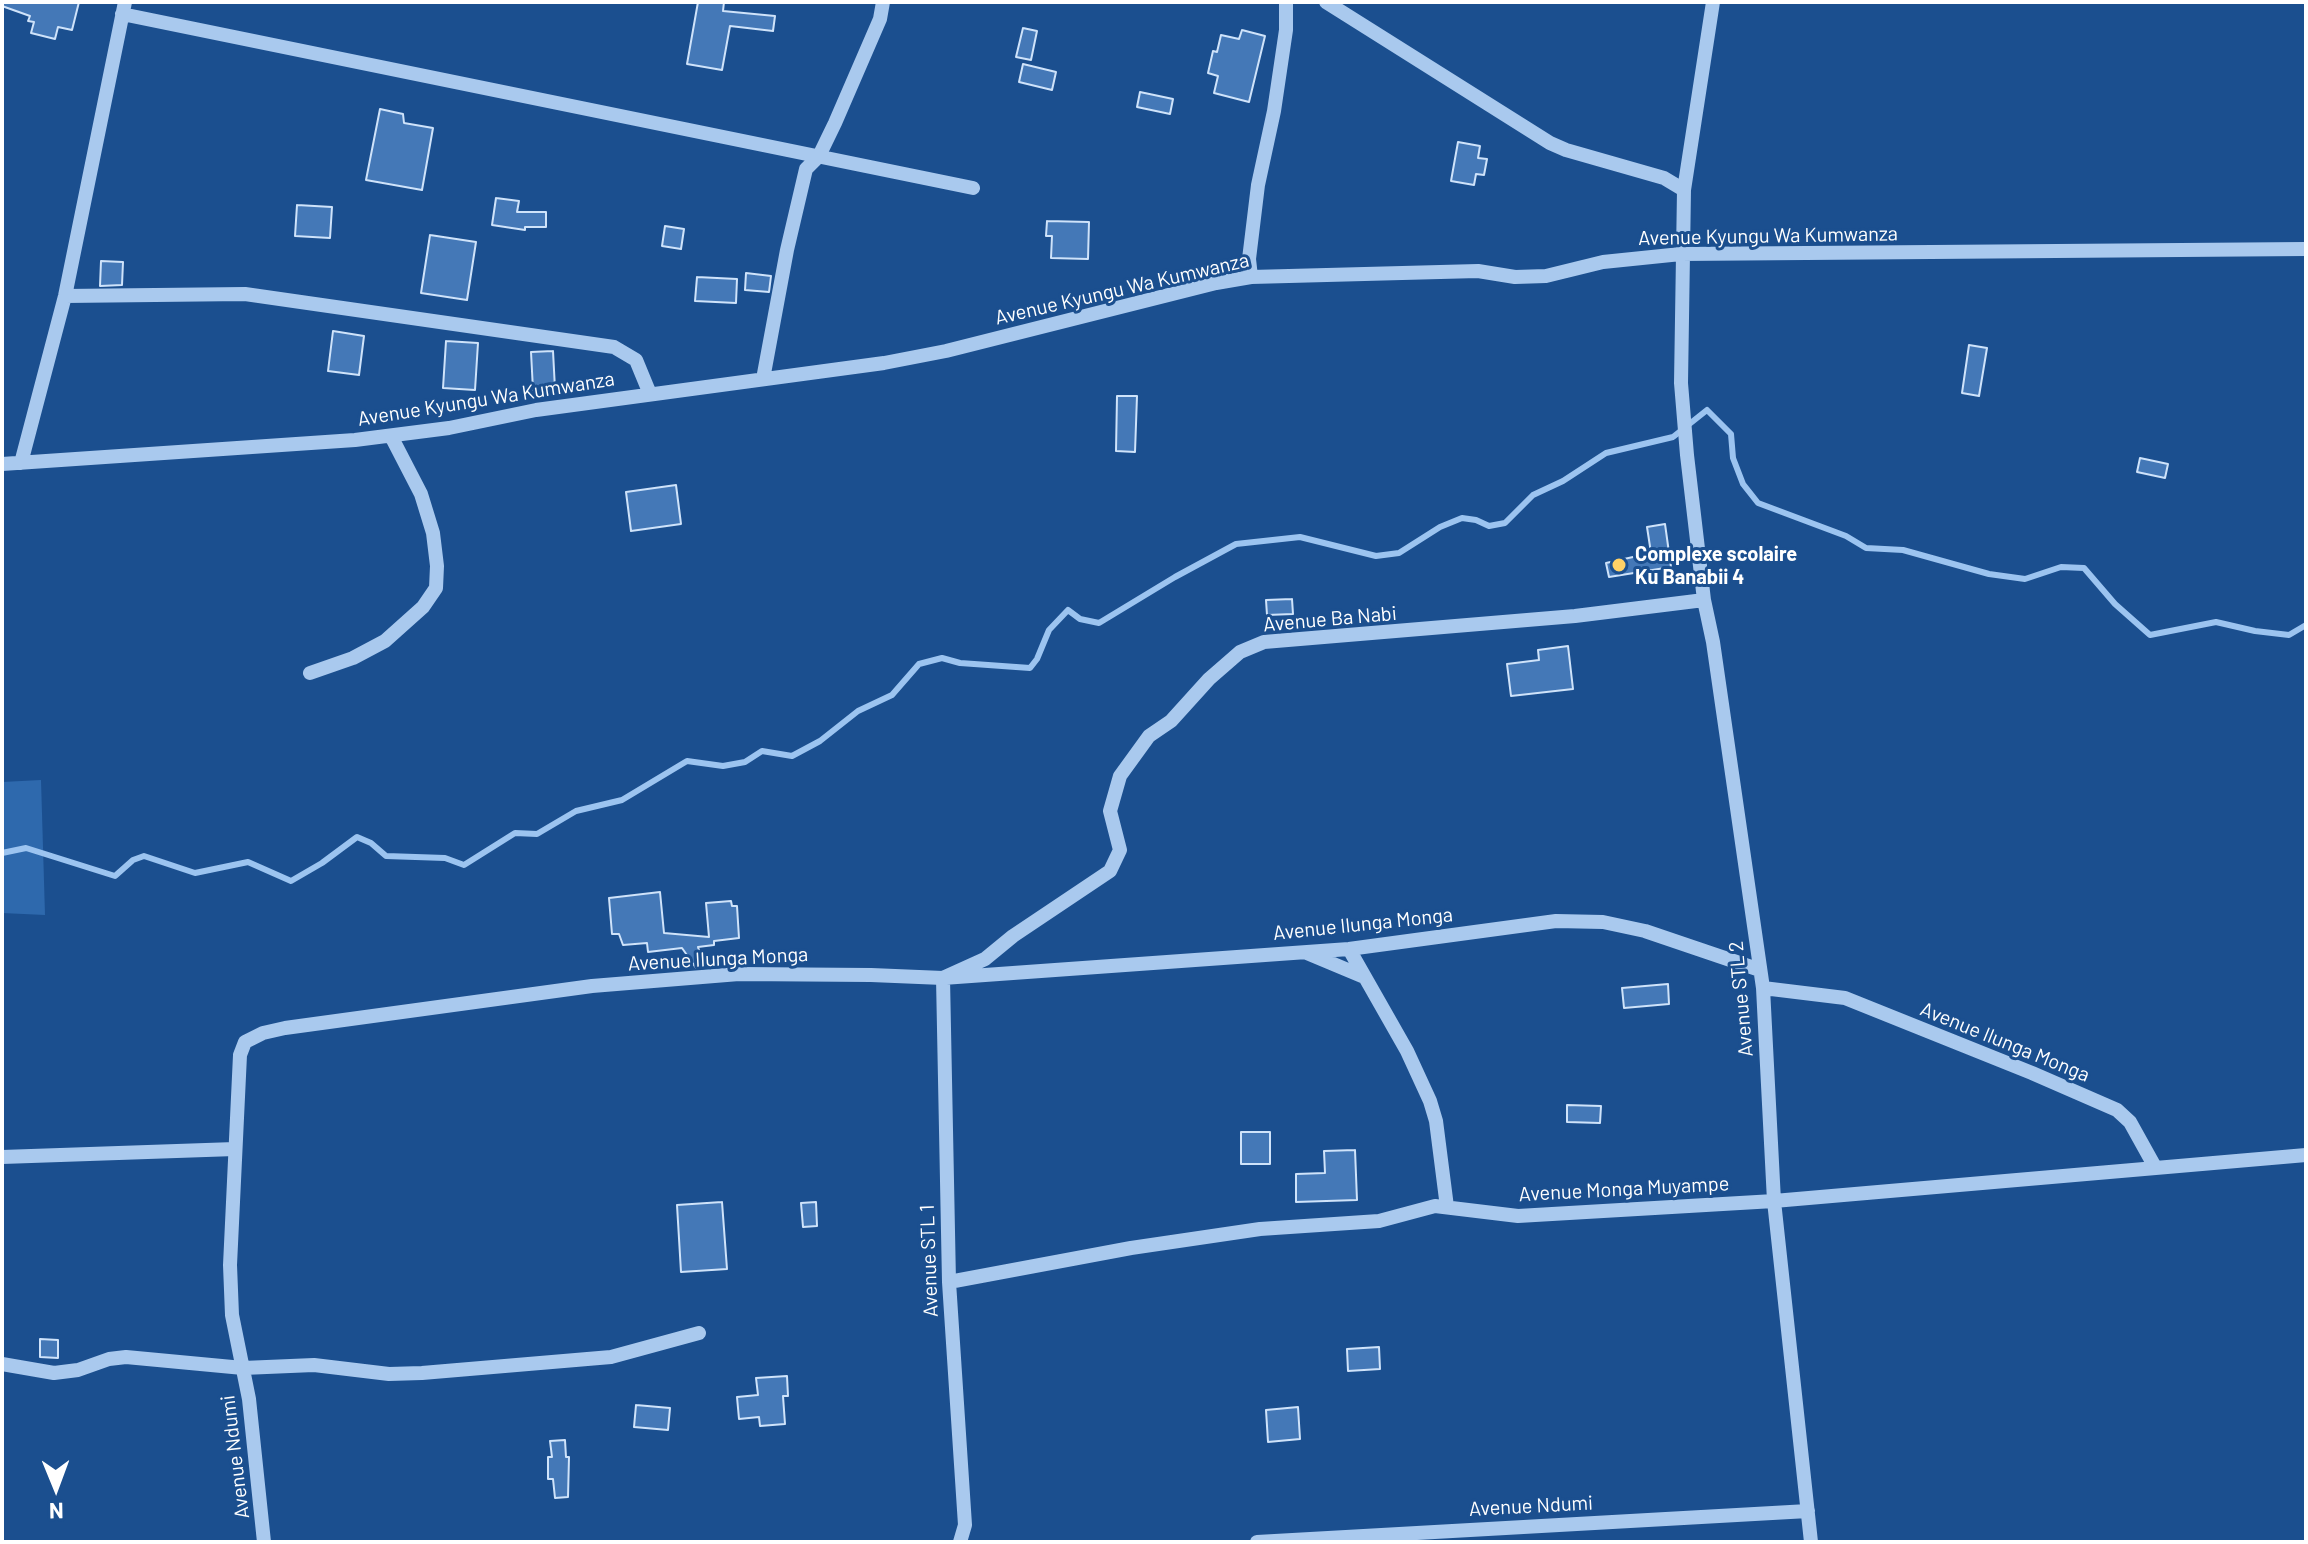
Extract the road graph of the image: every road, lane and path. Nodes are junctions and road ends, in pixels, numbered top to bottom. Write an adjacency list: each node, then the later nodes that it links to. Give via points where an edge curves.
1 (883, 2): 6 (street)
2 (1286, 2): 11 (street, via 1274,111 1258,185)
3 (1326, 2): 8 (street, via 1550,143 1664,178)
4 (1713, 2): 8 (street)
5 (124, 8): 6 (street); 12 (street)
6 (819, 156): 7 (street); 13 (street, via 806,169)
7 (973, 188)
8 (1684, 190): 10 (street)
9 (2306, 249): 10 (street, Avenue Kyungu Wa Kumwanza)
10 (1681, 254): 11 (street, Avenue Kyungu Wa Kumwanza, via 1603,262 1546,276 1478,271); 18 (street, Avenue STL 2, via 1681,383)
11 (1251, 277): 13 (street, Avenue Kyungu Wa Kumwanza, via 946,351)
12 (65, 296): 14 (street, via 245,294 614,347 636,360); 16 (street)
13 (763, 379): 14 (street, Avenue Kyungu Wa Kumwanza)
14 (650, 394): 15 (street, Avenue Kyungu Wa Kumwanza)
15 (391, 436): 16 (street, Avenue Kyungu Wa Kumwanza); 19 (street, via 421,494 433,533 436,588 385,641)
16 (21, 463): 17 (street, Avenue Kyungu Wa Kumwanza)
17 (2, 464)
18 (1704, 600): 22 (street, Avenue STL 2); 24 (street, Avenue Ba Nabi, via 1264,642 1240,652 1149,736 1120,776 1110,811 1120,850 1110,871 985,959)
19 (310, 673)
20 (1349, 949): 21 (street, Avenue Ilunga Monga); 22 (street, Avenue Ilunga Monga, via 1556,921 1603,922); 23 (street)
21 (1304, 952): 23 (street); 24 (street, Avenue Ilunga Monga)
22 (1760, 970): 25 (street, Avenue STL 2)
23 (1362, 976): 31 (street, via 1430,1101)
24 (943, 978): 26 (street, Avenue Ilunga Monga, via 739,974 546,992 263,1033 245,1042 240,1055); 32 (street, Avenue STL 1)
25 (1763, 988): 29 (street, Avenue Ilunga Monga, via 1845,998 2117,1110 2130,1122); 30 (street, Avenue STL 2)
26 (235, 1149): 28 (street); 35 (street, Avenue Ilunga Monga, via 230,1265 232,1315)
27 (2306, 1155): 29 (street, Avenue Monga Muyampe)
28 (2, 1157)
29 (2155, 1167): 30 (street, Avenue Monga Muyampe)
30 (1774, 1201): 31 (street, Avenue Monga Muyampe, via 1518,1216); 36 (street, Avenue STL 2)
31 (1447, 1207): 32 (street, Avenue Monga Muyampe, via 1379,1221 1260,1229 1145,1245)
32 (949, 1282): 38 (street, Avenue STL 1, via 965,1525)
33 (699, 1333): 35 (street, via 611,1357 566,1363 389,1374 314,1365)
34 (2, 1364): 35 (street, via 54,1373 126,1357)
35 (243, 1368): 37 (street, Avenue Ndumi)
36 (1808, 1511): 39 (street, Avenue Ndumi); 40 (street, Avenue STL 2)
37 (264, 1542)
38 (960, 1542)
39 (1257, 1542)
40 (1811, 1542)

